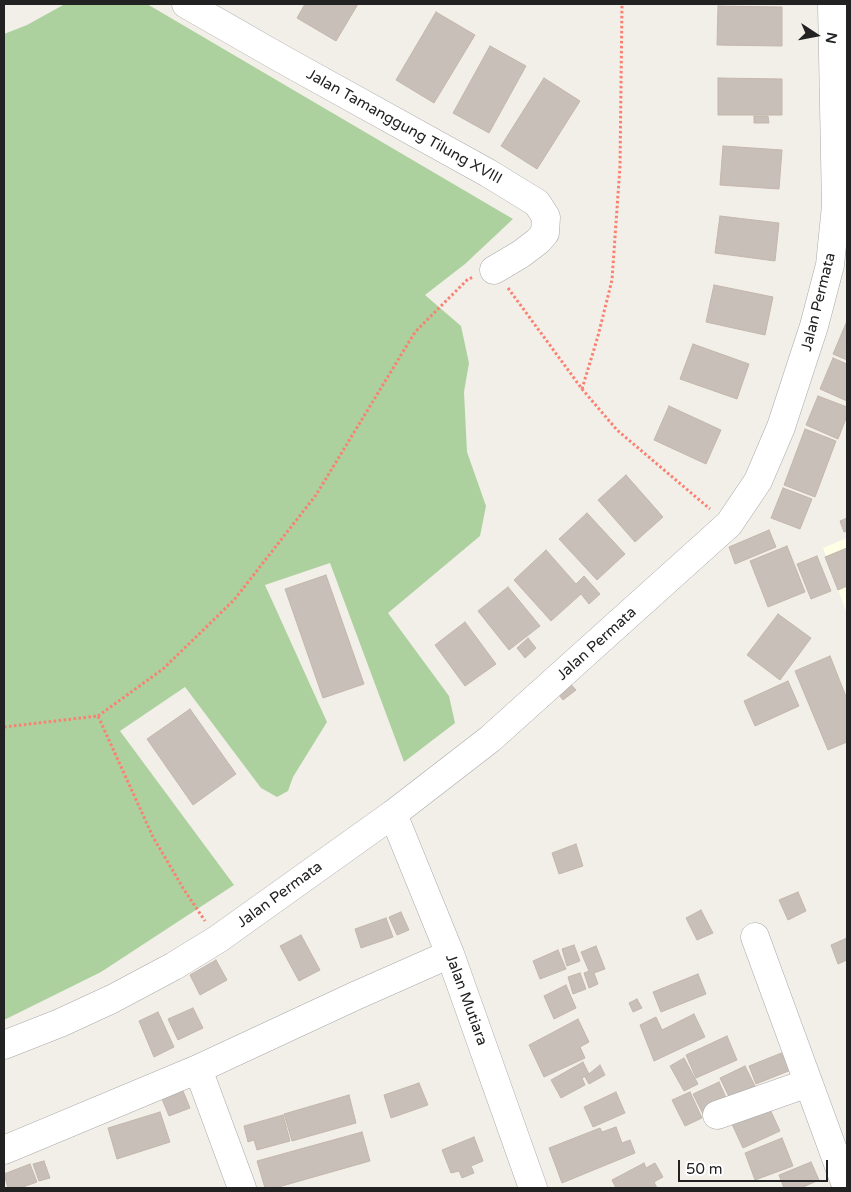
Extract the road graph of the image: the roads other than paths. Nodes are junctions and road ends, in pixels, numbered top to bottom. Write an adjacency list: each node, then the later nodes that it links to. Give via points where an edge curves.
1 (186, 4): 3 (street, Jalan Tamanggung Tilung XVIII, via 537,203 546,217 545,233 521,254)
2 (832, 4): 4 (street, Jalan Permata, via 836,206 830,265 782,428 758,481 729,524 490,739)
3 (494, 270)
4 (393, 814): 6 (street, Jalan Mutiara); 7 (street, Jalan Permata, via 218,939 133,989)
5 (755, 938): 9 (street)
6 (450, 954): 8 (street); 13 (street, Jalan Mutiara)
7 (4, 1045)
8 (198, 1069): 11 (street); 12 (street)
9 (808, 1083): 10 (street); 14 (street)
10 (717, 1115)
11 (4, 1150)
12 (242, 1188)
13 (533, 1188)
14 (847, 1188)

